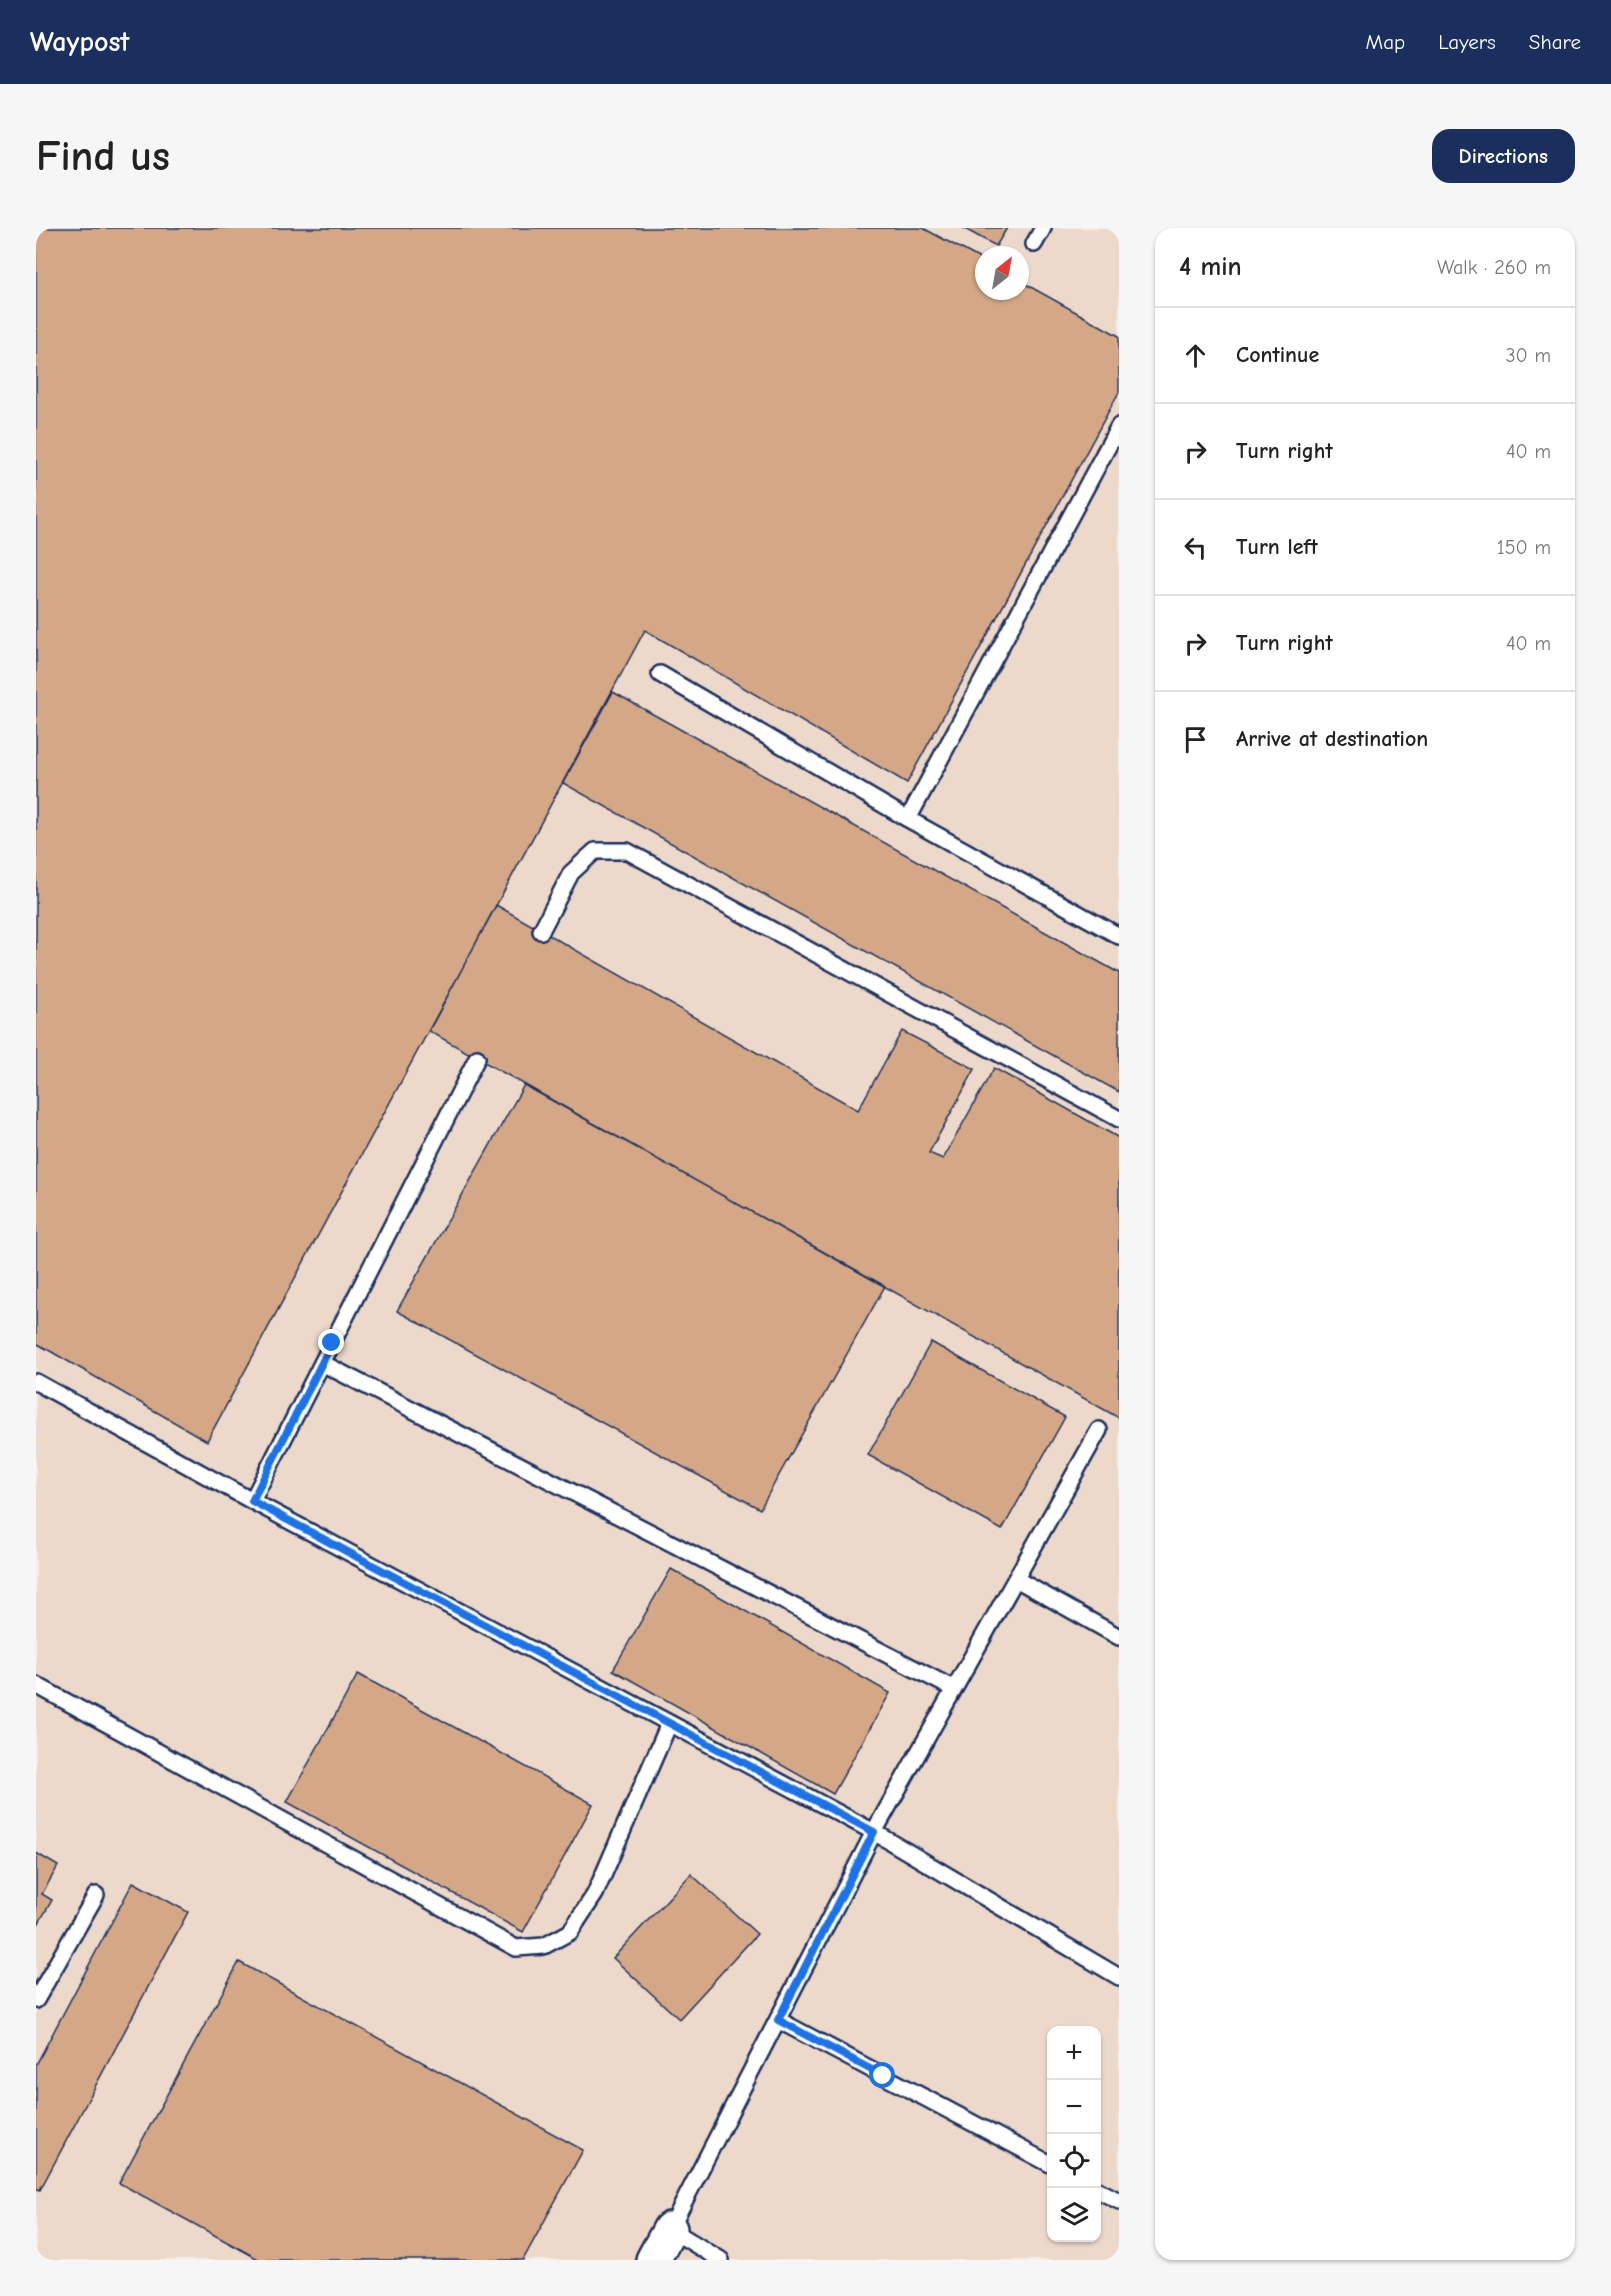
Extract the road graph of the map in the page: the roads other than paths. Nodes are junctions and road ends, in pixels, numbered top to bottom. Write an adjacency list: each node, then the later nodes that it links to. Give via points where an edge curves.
1 (1043, 228): 2 (lane)
2 (1034, 244)
3 (1119, 426): 5 (lane)
4 (660, 674): 5 (lane)
5 (908, 819): 7 (lane)
6 (541, 931): 9 (lane, via 571,873 587,858 595,851 627,851)
7 (1119, 936)
8 (477, 1058): 10 (lane)
9 (1119, 1119)
10 (322, 1363): 13 (lane); 17 (lane)
11 (36, 1382): 13 (lane)
12 (1099, 1430): 14 (lane)
13 (252, 1501): 18 (lane)
14 (1016, 1579): 15 (lane); 17 (lane)
15 (1119, 1637)
16 (36, 1685): 18 (lane, via 516,1948 544,1946 570,1932 594,1894)
17 (954, 1689): 19 (lane)
18 (669, 1724): 19 (lane)
19 (874, 1832): 21 (lane); 23 (lane)
20 (96, 1895): 22 (lane)
21 (1119, 1977)
22 (36, 2000)
23 (778, 2020): 24 (lane); 27 (lane)
24 (1047, 2162)
25 (1101, 2192): 26 (lane)
26 (1119, 2201)
27 (670, 2229): 28 (street); 29 (lane)
28 (652, 2260)
29 (721, 2260)

